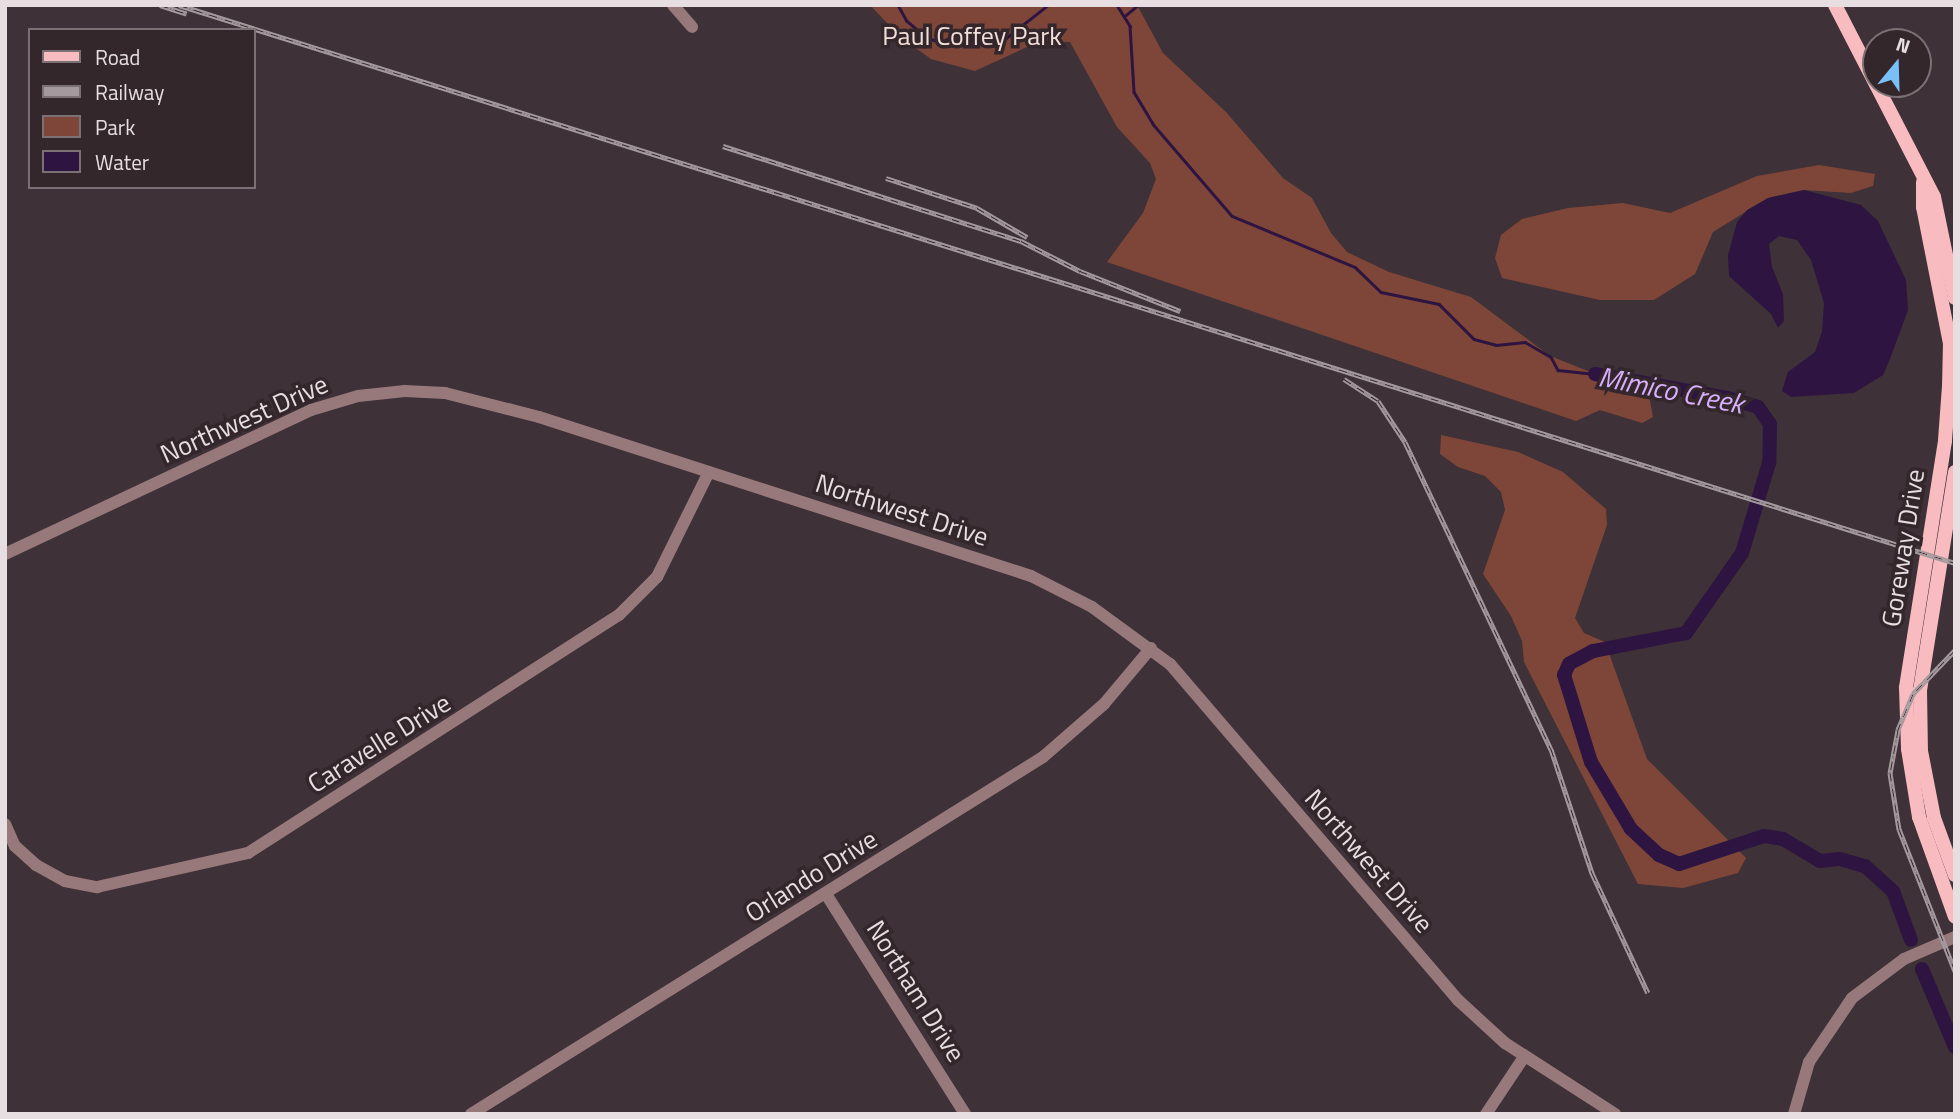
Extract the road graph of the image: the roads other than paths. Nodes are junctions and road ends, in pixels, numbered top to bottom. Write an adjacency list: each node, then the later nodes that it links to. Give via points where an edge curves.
1 (673, 5): 3 (street)
2 (1835, 5): 4 (main road, Goreway Drive)
3 (692, 27)
4 (1923, 182): 5 (main road, Goreway Drive, via 1934,197); 6 (main road, Goreway Drive, via 1921,197)
5 (1955, 298)
6 (1952, 342): 14 (main road, Goreway Drive, via 1945,441 1906,688 1908,749 1919,817)
7 (709, 472): 9 (street, Northwest Drive, via 483,401 445,393 378,394 340,400 280,423); 10 (street, Northwest Drive, via 1034,577 1092,607); 11 (street, Caravelle Drive, via 657,577 619,615 247,853 97,887 65,881 36,865 15,846)
8 (1955, 472): 12 (main road, Goreway Drive, via 1920,690 1921,751 1934,818)
9 (5, 554)
10 (1151, 648): 13 (street, Orlando Drive, via 1110,697 1043,757); 16 (street, Northwest Drive, via 1210,709 1458,1000)
11 (5, 824)
12 (1955, 875)
13 (826, 894): 17 (street, Orlando Drive); 18 (street, Northam Drive)
14 (1955, 917)
15 (1955, 937): 21 (street, via 1904,959 1852,998 1809,1062)
16 (1524, 1057): 19 (street); 20 (street, Northwest Drive)
17 (471, 1114)
18 (965, 1114)
19 (1486, 1114)
20 (1615, 1114)
21 (1794, 1114)

